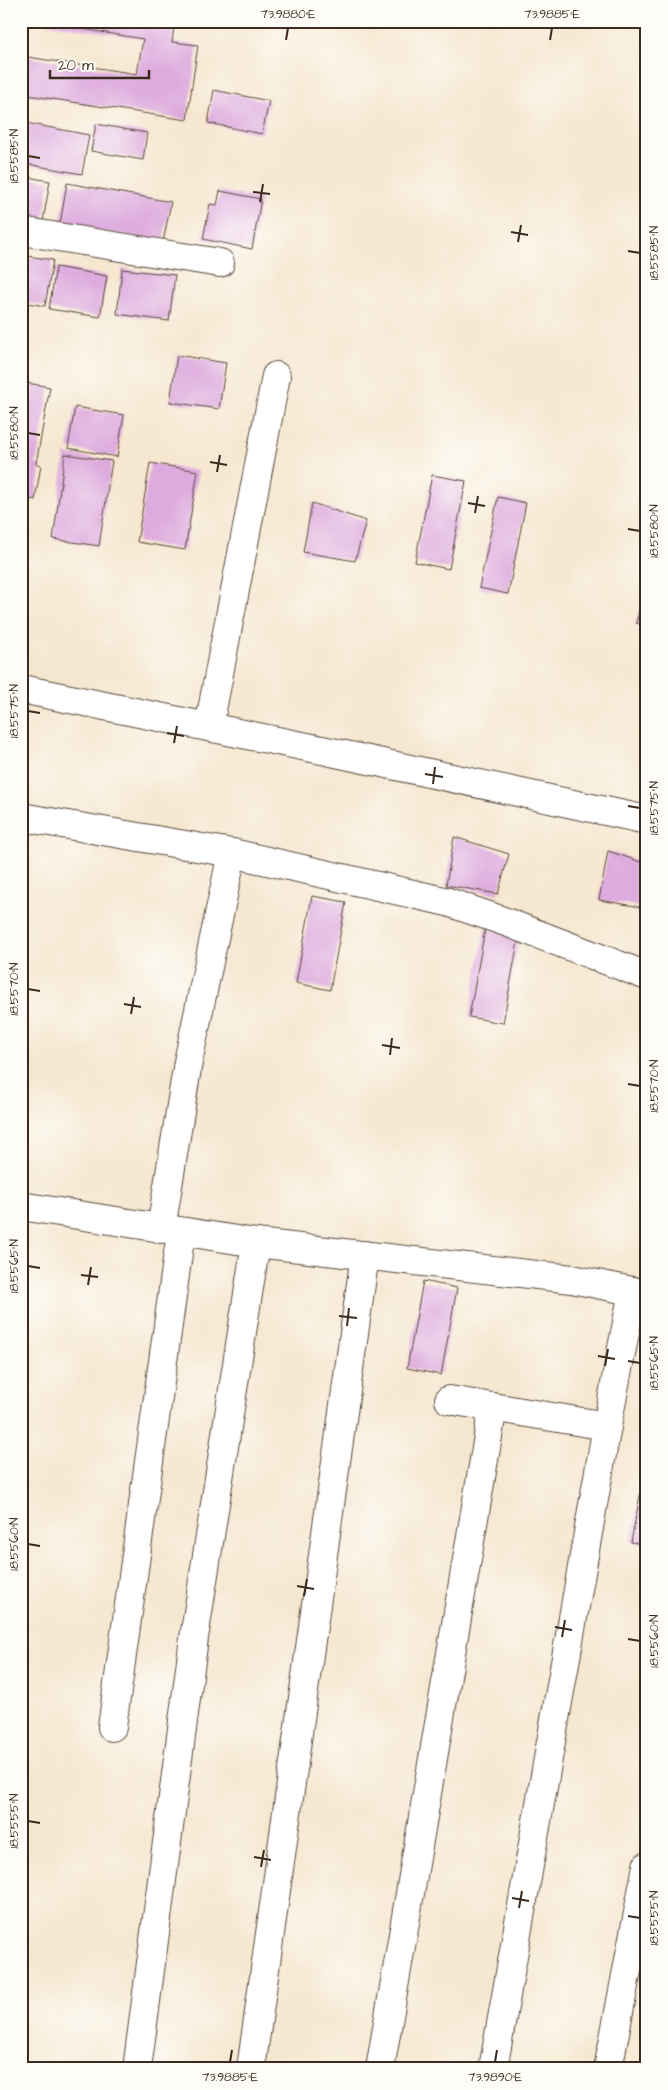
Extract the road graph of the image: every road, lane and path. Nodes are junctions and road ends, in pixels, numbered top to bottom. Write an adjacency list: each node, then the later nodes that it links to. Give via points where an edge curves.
1 (21, 231): 2 (street)
2 (220, 263)
3 (276, 376): 5 (street)
4 (21, 689): 5 (street)
5 (209, 726): 7 (street)
6 (21, 817): 8 (street)
7 (647, 820)
8 (232, 853): 9 (street, via 448,902); 11 (street, via 188,1062)
9 (647, 976)
10 (21, 1206): 11 (street)
11 (171, 1230): 12 (street); 18 (street)
12 (256, 1243): 13 (street); 21 (street, via 194,1638)
13 (365, 1255): 14 (street, via 572,1279); 22 (street)
14 (640, 1293): 17 (street)
15 (449, 1400): 16 (street)
16 (493, 1407): 17 (street); 20 (street)
17 (607, 1426): 23 (street)
18 (112, 1727)
19 (647, 1866): 24 (street)
20 (384, 2068)
21 (137, 2069)
22 (252, 2069)
23 (493, 2069)
24 (608, 2069)

